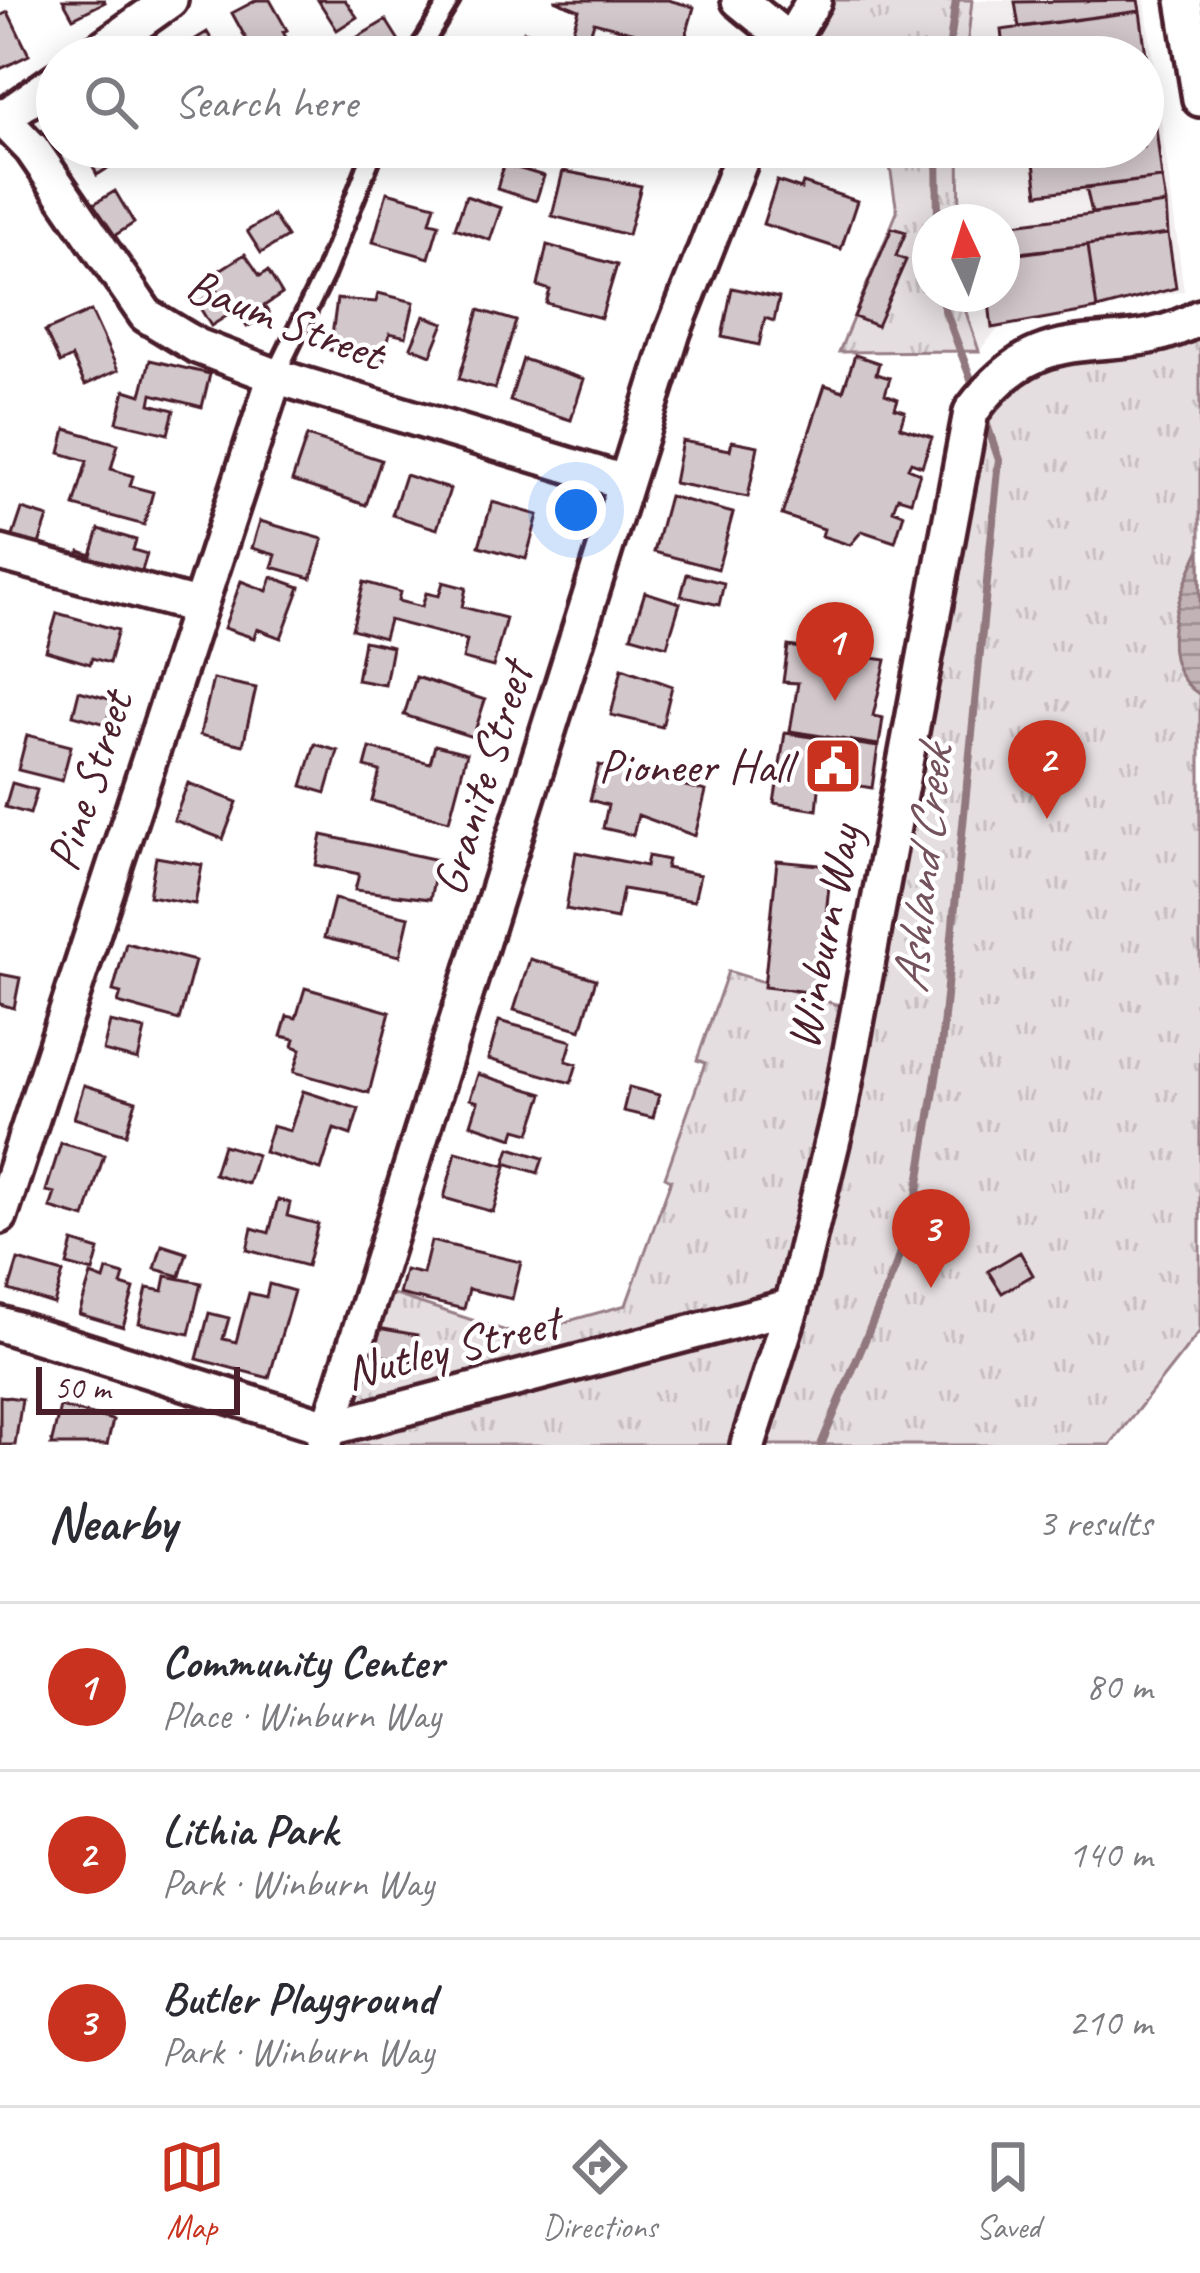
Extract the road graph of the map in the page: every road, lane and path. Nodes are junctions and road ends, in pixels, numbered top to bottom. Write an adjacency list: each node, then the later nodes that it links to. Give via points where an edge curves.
1 (170, 0): 6 (street)
2 (450, 0): 7 (lane)
3 (739, 0): 8 (street)
4 (814, 0): 9 (street)
5 (1184, 0): 11 (street)
6 (119, 36)
7 (428, 36)
8 (772, 36)
9 (792, 36)
10 (36, 95): 12 (street)
11 (1200, 99)
12 (1, 119): 13 (street, Baum Street)
13 (36, 155)
14 (45, 168): 18 (street, Baum Street, via 146,315 197,346)
15 (367, 168): 18 (lane)
16 (738, 168): 19 (street, Granite Street)
17 (1200, 317): 23 (street, Winburn Way, via 1046,347 985,392 967,423 839,1114)
18 (275, 376): 19 (street, Baum Street); 21 (street, Pine Street)
19 (624, 482): 25 (street, Granite Street)
20 (0, 553): 21 (street)
21 (196, 606): 22 (street, Pine Street)
22 (0, 1216)
23 (792, 1306): 25 (street, Nutley Street); 26 (street, Winburn Way)
24 (0, 1324): 25 (street, Nutley Street)
25 (327, 1436)
26 (748, 1445)

